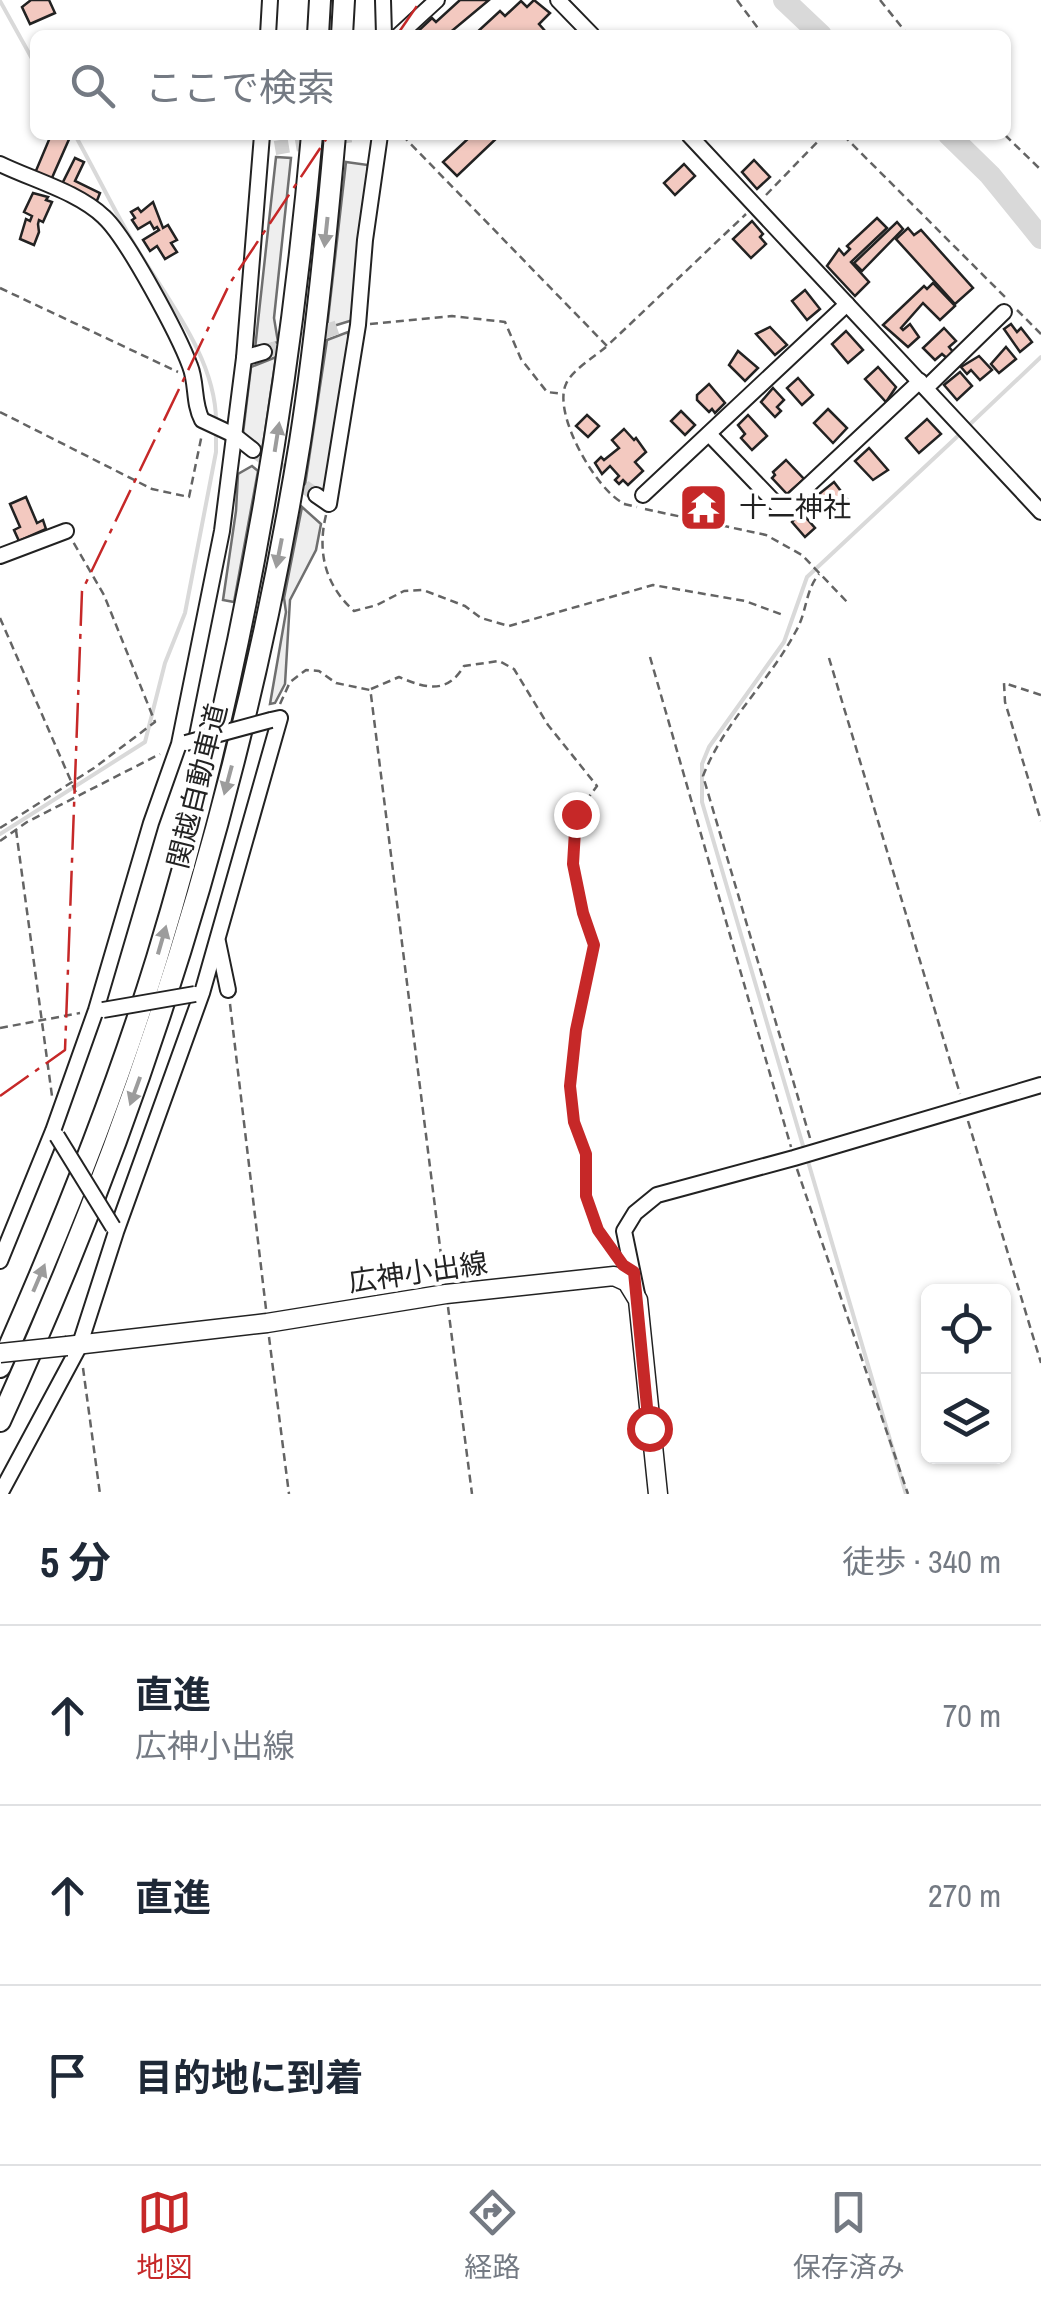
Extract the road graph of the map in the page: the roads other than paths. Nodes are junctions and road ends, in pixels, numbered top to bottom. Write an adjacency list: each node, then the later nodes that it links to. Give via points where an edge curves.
1 (270, 0): 7 (street)
2 (320, 0): 8 (highway)
3 (344, 0): 9 (highway)
4 (384, 0): 10 (street)
5 (437, 0): 11 (street)
6 (558, 0): 12 (street)
7 (268, 30)
8 (318, 30)
9 (342, 30)
10 (384, 30)
11 (404, 30)
12 (587, 30)
13 (312, 140): 46 (highway, 関越自動車道, one-way to 13, via 124,1056 210,766 261,538 294,325)
14 (335, 140): 47 (highway, 関越自動車道, one-way to 47, via 300,444 227,785 144,1067)
15 (379, 140): 21 (street)
16 (694, 140): 19 (street)
17 (266, 143): 24 (street)
18 (0, 164): 27 (street, via 104,218 183,349 198,412)
19 (847, 304): 25 (street); 26 (street)
20 (1004, 312): 25 (street)
21 (358, 326): 22 (street); 30 (street)
22 (338, 327)
23 (264, 352): 24 (street)
24 (244, 358): 27 (street)
25 (923, 384): 26 (street, via 782,510); 31 (street)
26 (709, 434): 29 (street)
27 (234, 435): 28 (street); 34 (street)
28 (252, 450)
29 (643, 494)
30 (322, 499)
31 (1041, 512)
32 (66, 530): 33 (street)
33 (0, 556)
34 (182, 744): 35 (street, bridge, via 275,719); 38 (street, via 150,822)
35 (217, 938): 36 (street); 37 (street)
36 (228, 990)
37 (198, 994): 38 (street, bridge); 41 (street)
38 (100, 1010): 40 (street)
39 (1041, 1084): 43 (street, via 657,1194 624,1231)
40 (55, 1134): 41 (street, bridge); 42 (street)
41 (114, 1229): 44 (street)
42 (0, 1261)
43 (638, 1300): 44 (main road, 広神小出線, via 614,1276); 49 (main road)
44 (73, 1347): 45 (main road, 広神小出線, bridge); 48 (street)
45 (0, 1353)
46 (0, 1368)
47 (0, 1422)
48 (0, 1494)
49 (658, 1494)

